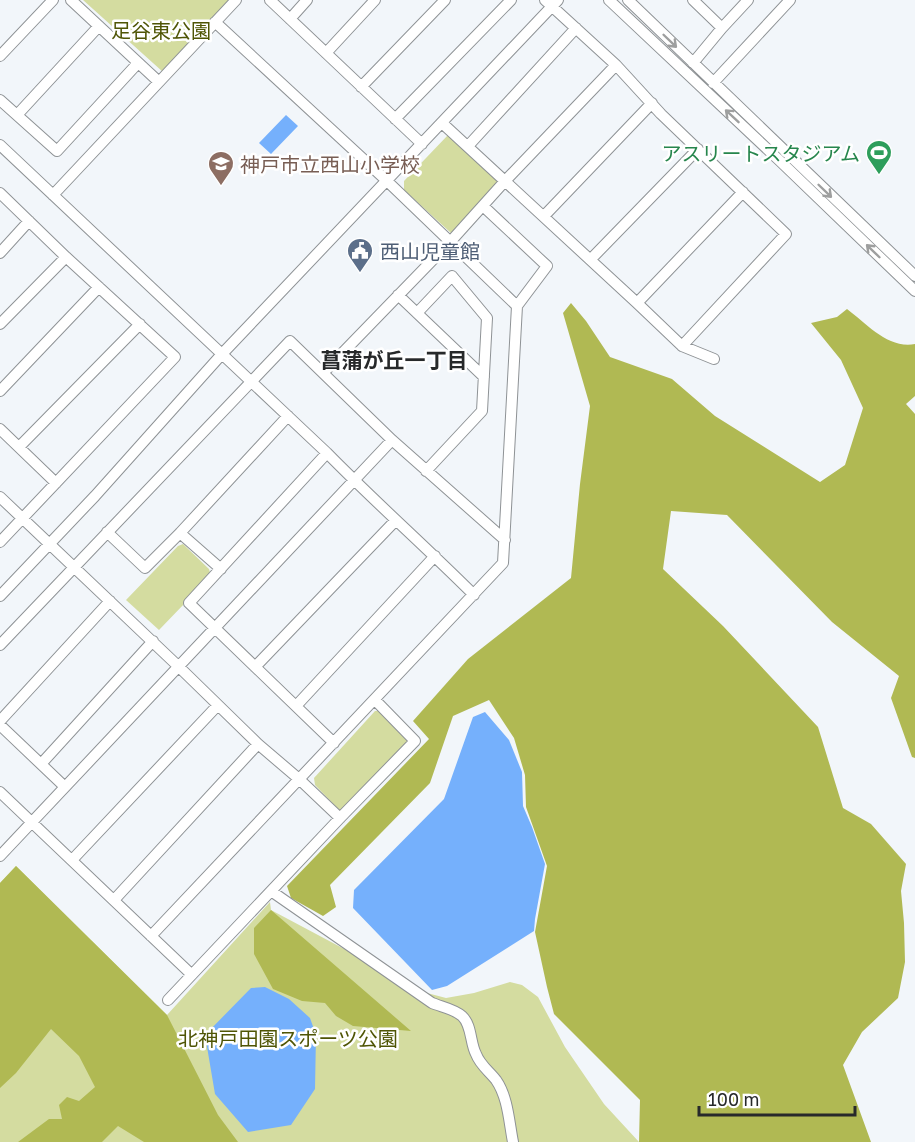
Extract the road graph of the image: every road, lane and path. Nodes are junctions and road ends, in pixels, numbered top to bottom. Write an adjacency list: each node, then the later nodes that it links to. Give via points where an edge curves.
1 (52, 0): 21 (street)
2 (71, 0): 17 (street)
3 (236, 0): 16 (street)
4 (270, 0): 15 (street)
5 (307, 0): 15 (street)
6 (375, 0): 20 (street)
7 (445, 0): 27 (street)
8 (609, 0): 51 (street, one-way to 8)
9 (628, 0): 23 (street, one-way to 23)
10 (693, 0): 19 (street)
11 (748, 0): 19 (street)
12 (790, 0): 26 (street)
13 (503, 2): 31 (street)
14 (552, 2): 18 (street); 32 (street)
15 (290, 19): 20 (street)
16 (215, 22): 25 (street); 37 (street)
17 (99, 26): 22 (street); 30 (street)
18 (576, 28): 24 (street); 35 (street)
19 (722, 28): 23 (street)
20 (326, 53): 27 (street)
21 (0, 56)
22 (138, 63): 25 (street); 30 (street, via 57,151)
23 (693, 63): 26 (street)
24 (616, 65): 29 (street); 38 (street)
25 (159, 82): 41 (street)
26 (713, 83): 49 (street, one-way to 49)
27 (361, 87): 31 (street)
28 (0, 100): 30 (street)
29 (652, 104): 36 (street); 43 (street)
30 (17, 115)
31 (395, 119): 33 (street)
32 (442, 123): 33 (street); 35 (street)
33 (422, 144): 37 (street)
34 (0, 145): 41 (street)
35 (468, 146): 38 (street)
36 (698, 149): 39 (street); 48 (street)
37 (387, 181): 45 (street); 59 (street)
38 (505, 181): 42 (street); 43 (street)
39 (743, 192): 53 (street); 58 (street, via 786,234)
40 (0, 193): 44 (street)
41 (53, 195): 59 (street)
42 (483, 206): 45 (street); 54 (street, via 548,266)
43 (544, 216): 48 (street)
44 (29, 221): 46 (street); 47 (street)
45 (450, 241): 52 (street); 54 (street)
46 (0, 253)
47 (66, 257): 50 (street); 56 (street)
48 (591, 260): 53 (street)
49 (915, 276)
50 (99, 287): 57 (street); 64 (street)
51 (915, 291)
52 (398, 295): 55 (street); 61 (street)
53 (637, 303): 58 (street)
54 (517, 306): 78 (street)
55 (417, 313): 62 (street); 62 (street, via 452,276 487,318)
56 (0, 324)
57 (140, 324): 68 (street); 72 (street, via 175,357)
58 (682, 346): 60 (street)
59 (222, 354): 63 (street); 80 (street)
60 (714, 359)
61 (322, 373): 63 (street, via 290,340); 67 (street)
62 (484, 377): 70 (street, via 482,411)
63 (251, 381): 65 (street); 76 (street)
64 (0, 391)
65 (288, 416): 69 (street); 77 (street)
66 (0, 429): 68 (street)
67 (392, 440): 70 (street); 71 (street)
68 (19, 447): 72 (street)
69 (327, 453): 71 (street); 83 (street)
70 (426, 471): 78 (street)
71 (353, 480): 75 (street); 87 (street)
72 (56, 483): 74 (street)
73 (0, 498): 74 (street)
74 (22, 518): 79 (street); 80 (street)
75 (396, 520): 81 (street); 91 (street)
76 (107, 532): 77 (street, via 145,568); 82 (street)
77 (180, 533): 83 (street)
78 (505, 540): 85 (street, via 503,563)
79 (0, 542)
80 (50, 544): 82 (street); 84 (street)
81 (435, 556): 85 (street); 94 (street)
82 (74, 567): 86 (street); 89 (street)
83 (221, 569): 87 (street, via 189,603)
84 (0, 596)
85 (474, 596): 92 (street)
86 (110, 601): 88 (street); 95 (street)
87 (214, 628): 90 (street); 91 (street)
88 (153, 641): 90 (street); 98 (street)
89 (0, 645)
90 (178, 666): 93 (street); 100 (street)
91 (255, 667): 94 (street)
92 (375, 700): 96 (street); 102 (street, via 415,741)
93 (218, 705): 97 (street); 105 (street)
94 (296, 706): 96 (street)
95 (0, 723): 98 (street)
96 (334, 743): 99 (street)
97 (258, 744): 99 (street); 107 (street)
98 (41, 764): 100 (street)
99 (299, 779): 102 (street); 108 (street)
100 (65, 787): 103 (street)
101 (0, 792): 103 (street)
102 (340, 818): 106 (street)
103 (32, 822): 104 (street); 105 (street)
104 (0, 856)
105 (72, 860): 107 (street)
106 (271, 891): 109 (street); 111 (street, via 432,1003 463,1017 477,1057 501,1090)
107 (114, 900): 108 (street)
108 (152, 936): 109 (street)
109 (191, 974): 110 (street)
110 (168, 1000)
111 (513, 1142)

